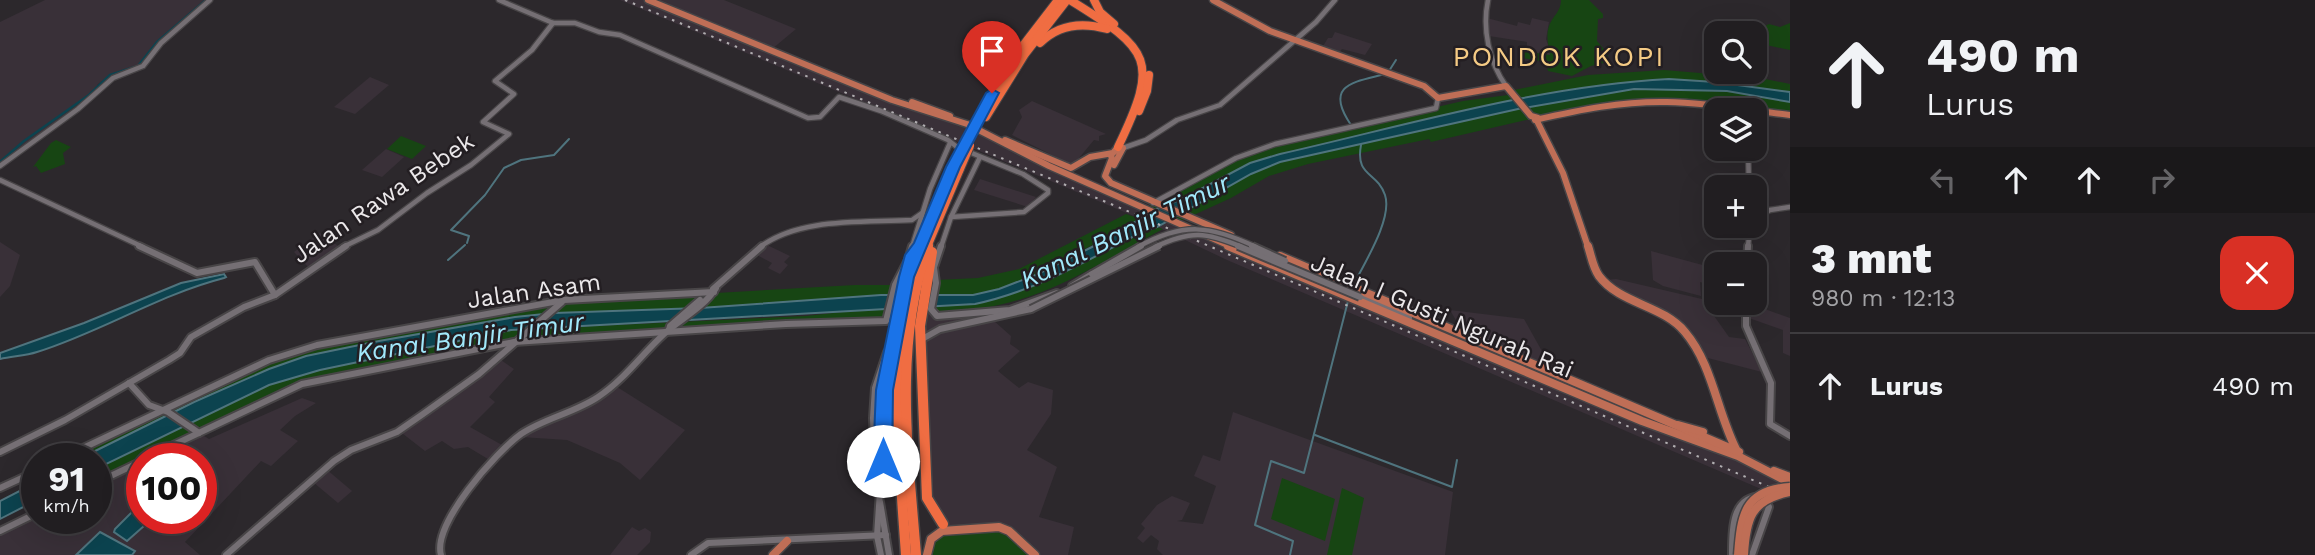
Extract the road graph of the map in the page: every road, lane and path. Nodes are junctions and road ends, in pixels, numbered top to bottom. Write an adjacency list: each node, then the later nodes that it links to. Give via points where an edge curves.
1 (210, 0): 34 (street, via 160,43 143,66 113,78)
2 (499, 0): 12 (street)
3 (648, 0): 11 (main road, Jalan I Gusti Ngurah Rai)
4 (656, 0): 11 (main road, Jalan I Gusti Ngurah Rai)
5 (1058, 0): 26 (highway, via 1018,52)
6 (1094, 0): 16 (highway, via 1100,12)
7 (1213, 0): 15 (main road)
8 (1335, 0): 15 (street)
9 (1488, 0): 19 (street, via 1485,18 1496,70)
10 (1074, 2): 14 (highway); 16 (highway); 18 (highway)
11 (684, 13): 13 (main road, Jalan I Gusti Ngurah Rai)
12 (553, 23): 17 (street, via 611,32); 52 (street, Jalan Rawa Bebek, via 532,50 495,81 514,94 483,122 507,136 378,230 345,246)
13 (737, 35): 32 (main road, Jalan I Gusti Ngurah Rai, via 967,120 1070,168); 37 (main road, Jalan I Gusti Ngurah Rai, via 892,100 967,124)
14 (1121, 36): 18 (highway, via 1092,25 1063,27 1045,36); 30 (highway, via 1144,70)
15 (1294, 40): 20 (main road, via 1426,86); 30 (street, via 1217,107 1177,120 1149,140)
16 (1132, 42): 30 (highway, via 1147,66 1148,87)
17 (661, 53): 23 (street, via 808,118 820,117 839,97)
18 (1011, 75): 26 (highway)
19 (1506, 89): 20 (main road); 27 (main road)
20 (1438, 98): 22 (street)
21 (1704, 104): 27 (main road, via 1642,101)
22 (1436, 108): 28 (street)
23 (876, 109): 29 (street, via 948,139)
24 (1767, 111): 25 (main road)
25 (1790, 114)
26 (983, 115): 35 (highway, bridge)
27 (1537, 120): 66 (main road, via 1563,173 1598,275 1685,331 1710,374)
28 (1354, 125): 39 (street, via 1236,158)
29 (949, 145): 33 (street); 42 (street)
30 (1120, 148): 31 (main road); 38 (main road, via 1109,175)
31 (1110, 154): 32 (main road, Jalan I Gusti Ngurah Rai); 38 (main road, via 1105,176)
32 (1100, 155): 37 (main road, via 1079,167)
33 (980, 157): 43 (street); 43 (street, via 1045,187 1048,193 1020,213)
34 (0, 166)
35 (956, 168): 50 (highway); 50 (highway, via 913,255)
36 (0, 180): 52 (street, via 197,273 255,262)
37 (1080, 180): 39 (main road, Jalan I Gusti Ngurah Rai)
38 (1111, 183): 39 (main road, Jalan I Gusti Ngurah Rai)
39 (1153, 205): 46 (main road, Jalan I Gusti Ngurah Rai); 48 (main road, Jalan I Gusti Ngurah Rai)
40 (1790, 207): 41 (street)
41 (1767, 212)
42 (922, 213): 44 (street); 45 (street)
43 (951, 217): 49 (street)
44 (912, 220): 45 (street); 51 (street, via 778,236)
45 (918, 225): 47 (street)
46 (1279, 256): 48 (main road); 59 (main road, Jalan I Gusti Ngurah Rai)
47 (909, 258): 50 (street)
48 (1274, 265): 53 (main road, Jalan I Gusti Ngurah Rai, bridge)
49 (934, 268): 50 (street)
50 (918, 283): 57 (highway); 57 (highway); 57 (street)
51 (710, 293): 54 (street, Jalan Asam); 58 (street)
52 (275, 295): 62 (street, Jalan Rawa Bebek, via 191,337 175,356)
53 (1361, 298): 55 (street, bridge, via 1220,238 1191,233); 57 (street, bridge, via 1223,235 1192,229 1166,234 1068,289 1020,307); 59 (street); 74 (main road, Jalan I Gusti Ngurah Rai, via 1458,344 1738,456)
54 (564, 300): 61 (street); 63 (street, Jalan Asam, via 326,343 276,358)
55 (1031, 309): 60 (street, via 940,329)
56 (1746, 315): 67 (street, via 1746,326 1771,383 1770,424)
57 (908, 317): 58 (street); 60 (street); 76 (highway, via 885,390); 78 (highway, via 921,402 927,498); 90 (highway, via 897,410); 91 (highway, via 906,413)
58 (669, 329): 61 (street); 85 (street, via 606,391 528,430 500,452 442,532)
59 (1464, 334): 64 (main road, Jalan I Gusti Ngurah Rai)
60 (924, 338): 78 (street, via 931,499)
61 (513, 342): 65 (street, via 302,384); 84 (street, via 472,379 397,432 334,461)
62 (129, 383): 63 (street, via 144,402); 70 (street, Jalan Rawa Bebek)
63 (165, 411): 65 (street); 68 (street)
64 (1668, 424): 66 (main road, via 1687,425 1724,440); 71 (main road, Jalan I Gusti Ngurah Rai)
65 (197, 431): 69 (street)
66 (1730, 433): 71 (main road)
67 (1790, 436)
68 (95, 443)
69 (175, 443)
70 (0, 452)
71 (1738, 452): 72 (main road, Jalan I Gusti Ngurah Rai)
72 (1790, 477)
73 (21, 478): 75 (street)
74 (1790, 487): 96 (main road, bridge, via 1759,493 1749,502 1740,523); 97 (main road, bridge, via 1749,516)
75 (0, 488)
76 (880, 496): 80 (street); 81 (street)
77 (21, 521): 79 (street)
78 (946, 526): 83 (main road, via 999,527); 92 (main road, via 931,539)
79 (0, 531)
80 (886, 535): 81 (street); 89 (street)
81 (877, 536): 82 (street); 88 (street)
82 (787, 541): 86 (street, via 708,543); 87 (main road)
83 (1021, 542): 93 (main road); 94 (main road)
84 (226, 555)
85 (441, 555)
86 (691, 555)
87 (773, 555)
88 (881, 555)
89 (889, 555)
90 (906, 555)
91 (916, 555)
92 (927, 555)
93 (1023, 555)
94 (1035, 555)
95 (1732, 555): 98 (street, via 1738,508 1755,494 1763,496 1769,508)
96 (1738, 555)
97 (1744, 555)
98 (1752, 555)

